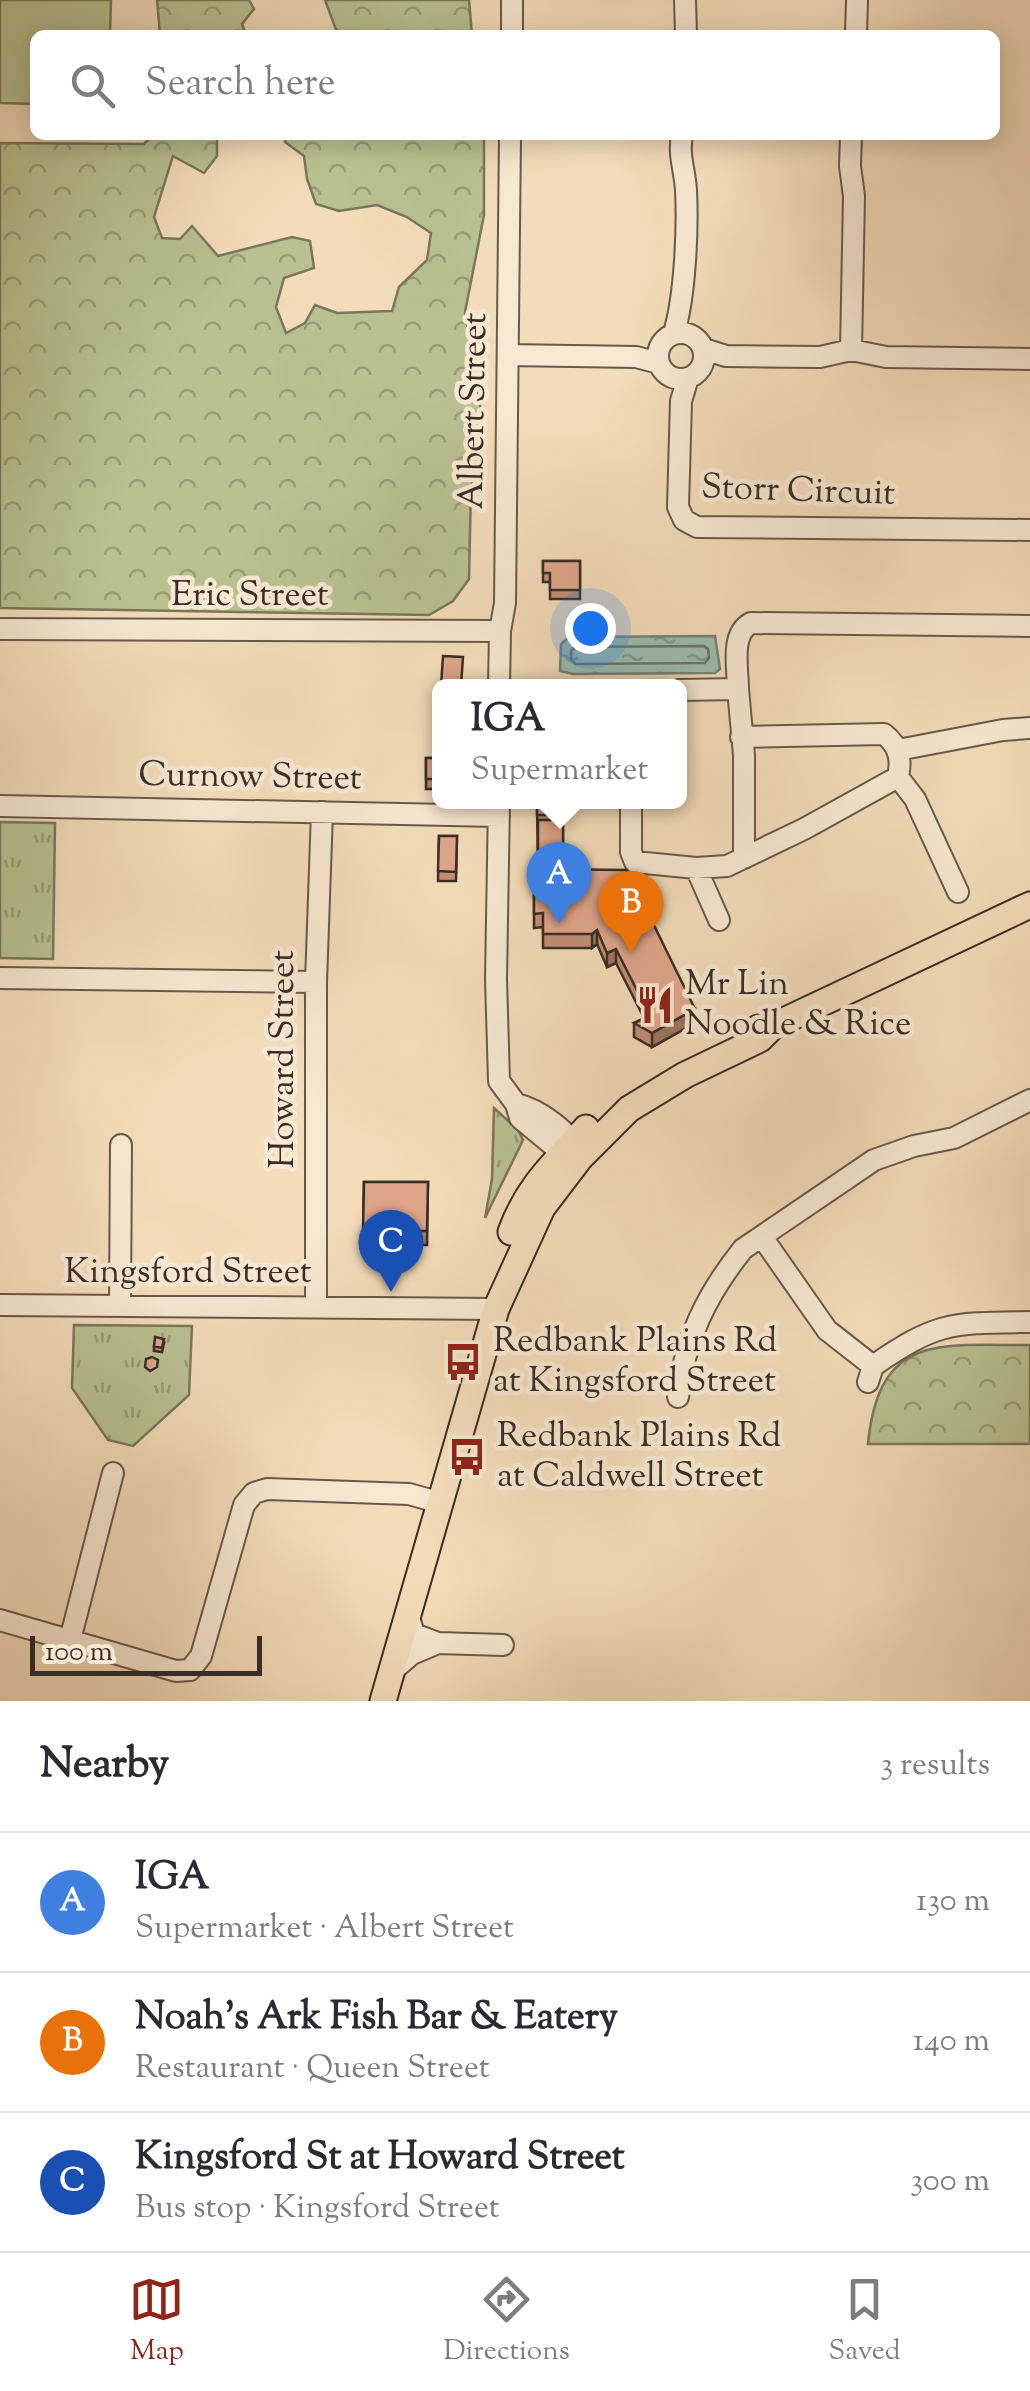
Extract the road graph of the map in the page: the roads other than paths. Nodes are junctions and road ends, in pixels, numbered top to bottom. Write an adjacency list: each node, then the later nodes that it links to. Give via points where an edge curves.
1 (512, 0): 4 (street)
2 (686, 0): 5 (street)
3 (856, 0): 6 (street)
4 (512, 30)
5 (686, 30)
6 (856, 30)
7 (510, 140): 11 (street, Albert Street)
8 (681, 140): 12 (street)
9 (851, 140): 10 (street)
10 (851, 350): 12 (street, via 820,357); 13 (street, via 886,358)
11 (508, 355): 12 (street); 17 (street, Albert Street)
12 (681, 356): 14 (street, Storr Circuit, via 678,507 697,527)
13 (1030, 359)
14 (1030, 530)
15 (1030, 626): 19 (street, via 751,623 738,637)
16 (0, 629): 17 (street, Eric Street)
17 (500, 632): 18 (street, Albert Street)
18 (499, 679)
19 (738, 689): 20 (street); 22 (street)
20 (687, 690)
21 (1030, 728): 23 (street)
22 (741, 737): 23 (street, via 884,734); 29 (street)
23 (898, 750): 24 (street)
24 (898, 777): 29 (street); 31 (street)
25 (0, 806): 28 (street, Curnow Street)
26 (499, 809): 28 (street, Curnow Street); 38 (street, via 499,1081 520,1118)
27 (630, 809): 30 (street, via 635,862)
28 (322, 812): 35 (street, Howard Street)
29 (744, 858): 30 (street)
30 (696, 868): 33 (street)
31 (958, 892)
32 (1030, 905): 38 (main road, via 773,1026 628,1109)
33 (719, 920)
34 (0, 978): 35 (street)
35 (316, 982): 42 (street, Howard Street)
36 (1030, 1100): 39 (street, via 954,1138 874,1160)
37 (121, 1145): 41 (street)
38 (572, 1150): 43 (main road, via 540,1179 514,1224 494,1277)
39 (762, 1237): 44 (street, via 827,1330 870,1374 932,1330); 45 (street, via 743,1249 705,1304 682,1360)
40 (0, 1304): 41 (street, Kingsford Street)
41 (120, 1305): 42 (street, Kingsford Street)
42 (316, 1307): 43 (street, Kingsford Street)
43 (496, 1309): 47 (main road)
44 (1030, 1322)
45 (678, 1397)
46 (113, 1473): 50 (street)
47 (441, 1503): 48 (main road); 50 (street, via 409,1494 254,1493 244,1505 201,1656 190,1670)
48 (408, 1614): 51 (street, via 414,1634); 53 (main road)
49 (0, 1620): 50 (street)
50 (70, 1640)
51 (438, 1643): 52 (street); 53 (street)
52 (503, 1646)
53 (390, 1672): 54 (main road)
54 (383, 1701)

